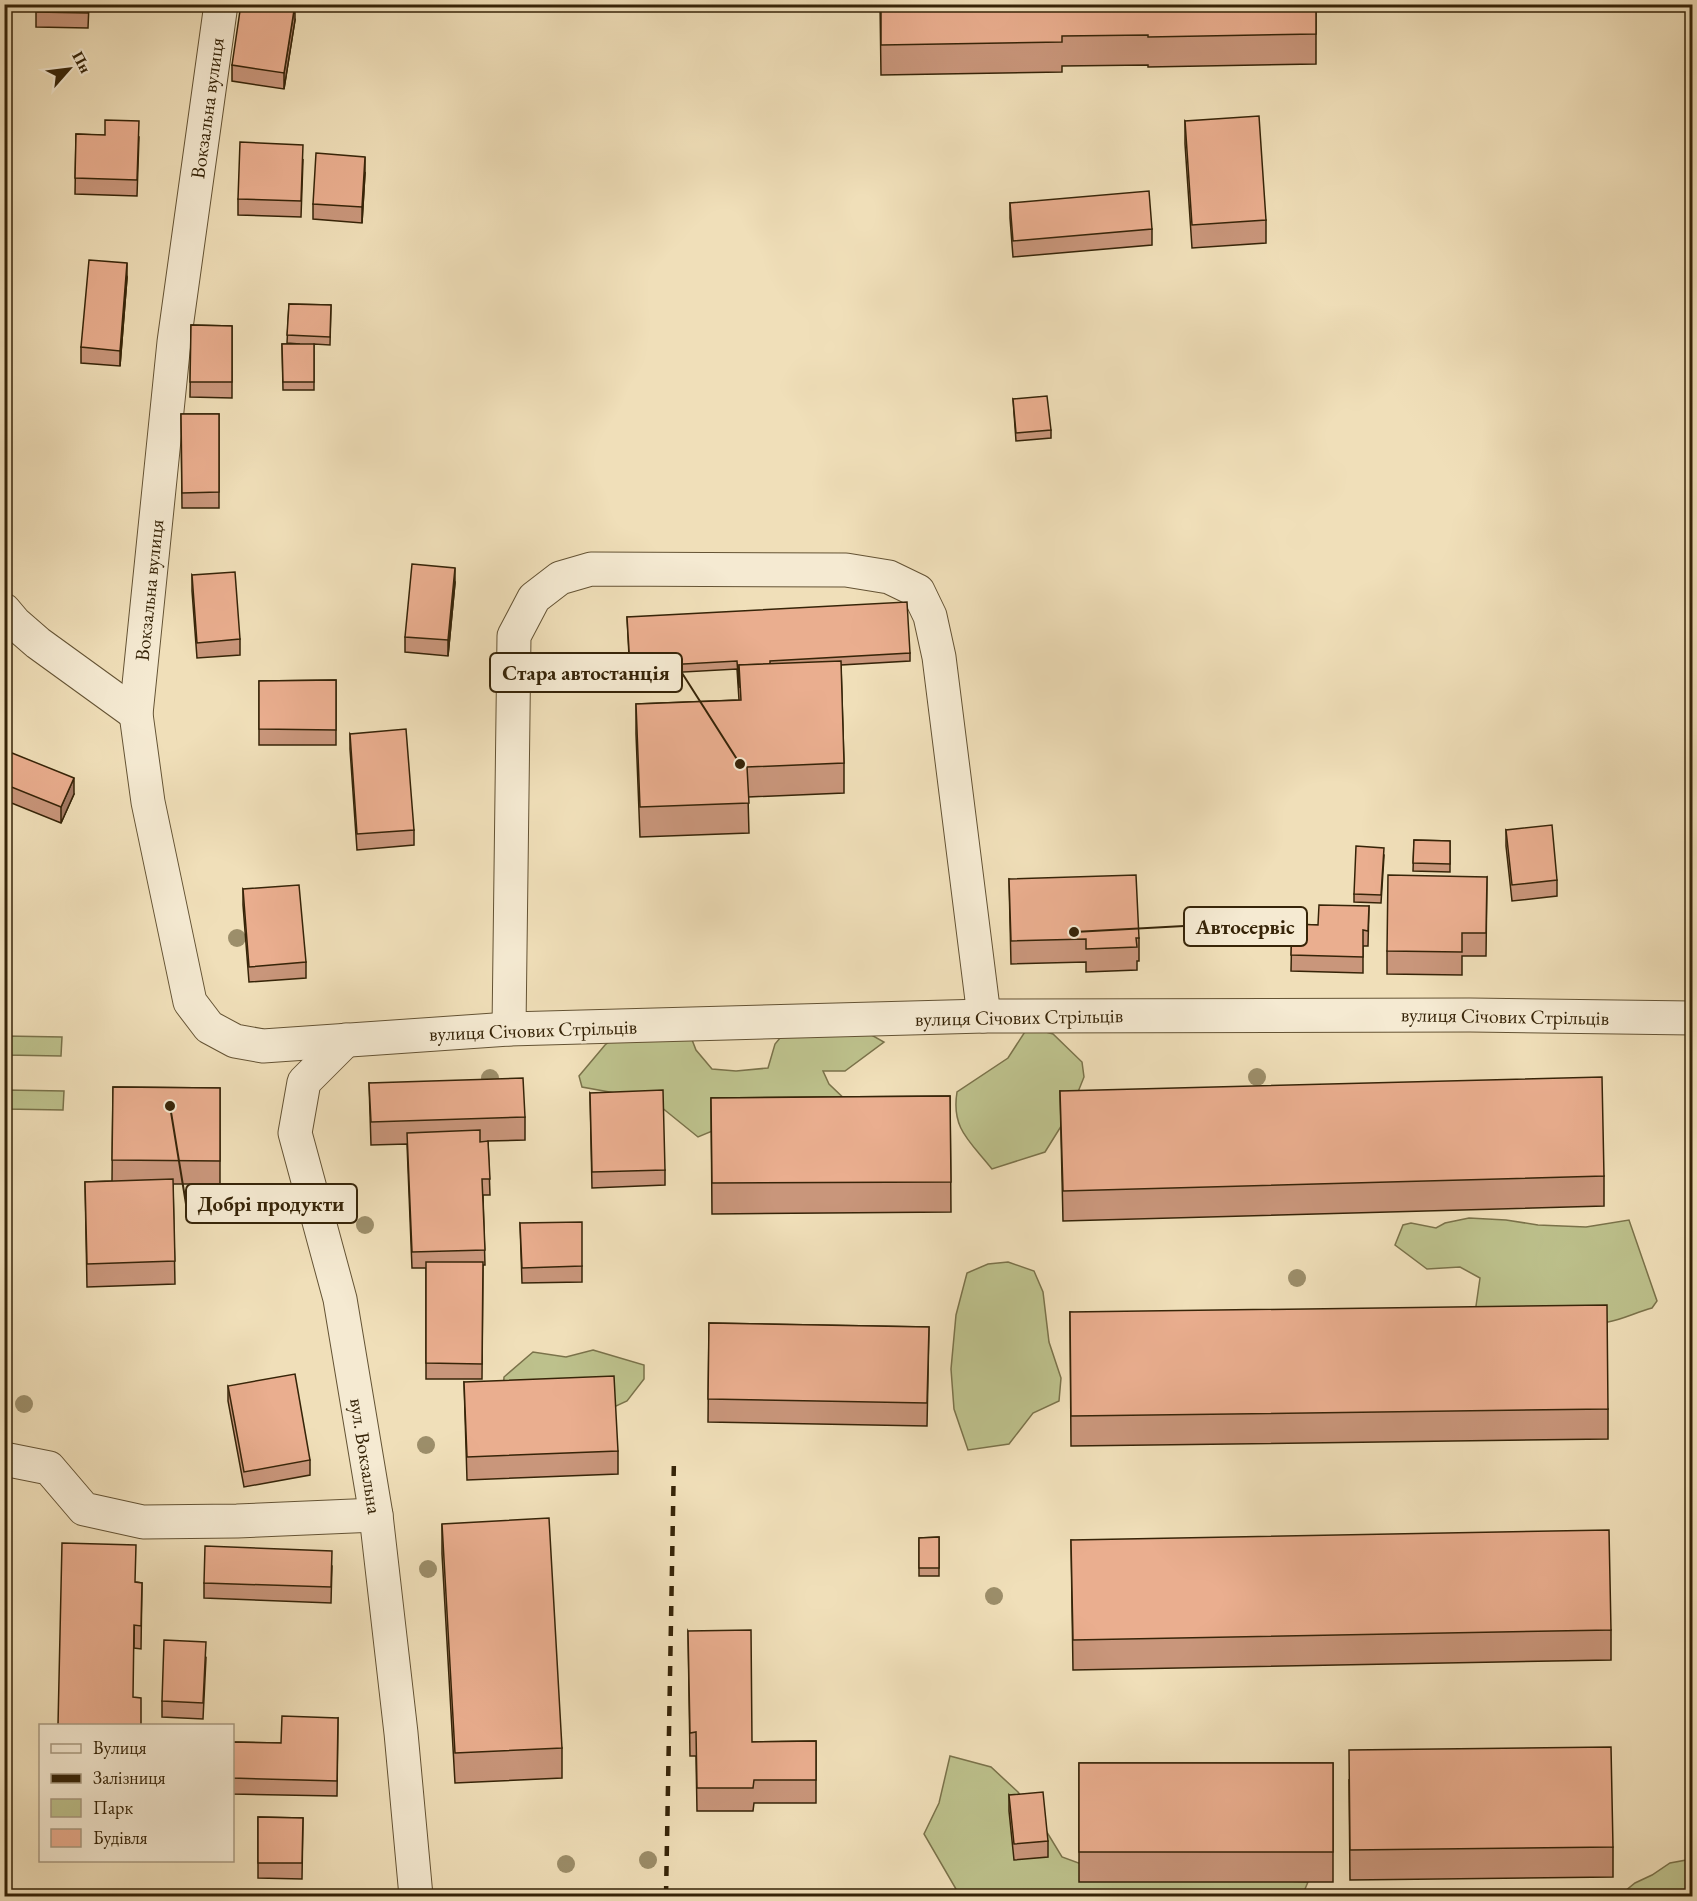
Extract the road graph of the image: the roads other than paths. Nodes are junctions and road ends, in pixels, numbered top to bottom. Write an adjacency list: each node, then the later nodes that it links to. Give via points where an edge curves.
1 (221, 4): 3 (street, Вокзальна вулиця, via 174,342)
2 (4, 610): 3 (street, via 38,643)
3 (136, 714): 7 (street, Вокзальна вулиця, via 148,802 190,1002 209,1027 235,1041 262,1046)
4 (984, 1016): 5 (street, вулиця Січових Стрільців); 6 (street, вулиця Січових Стрільців); 6 (street, via 939,657 930,616 918,591 889,577 846,570 591,569 560,578 534,598 514,636)
5 (1692, 1018)
6 (509, 1029): 7 (street, вулиця Січових Стрільців)
7 (346, 1040): 9 (street, вул. Вокзальна, via 304,1082 295,1133 340,1299)
8 (4, 1459): 9 (street, via 49,1468 84,1509 143,1522)
9 (376, 1515): 10 (street, вул. Вокзальна)
10 (416, 1896)

